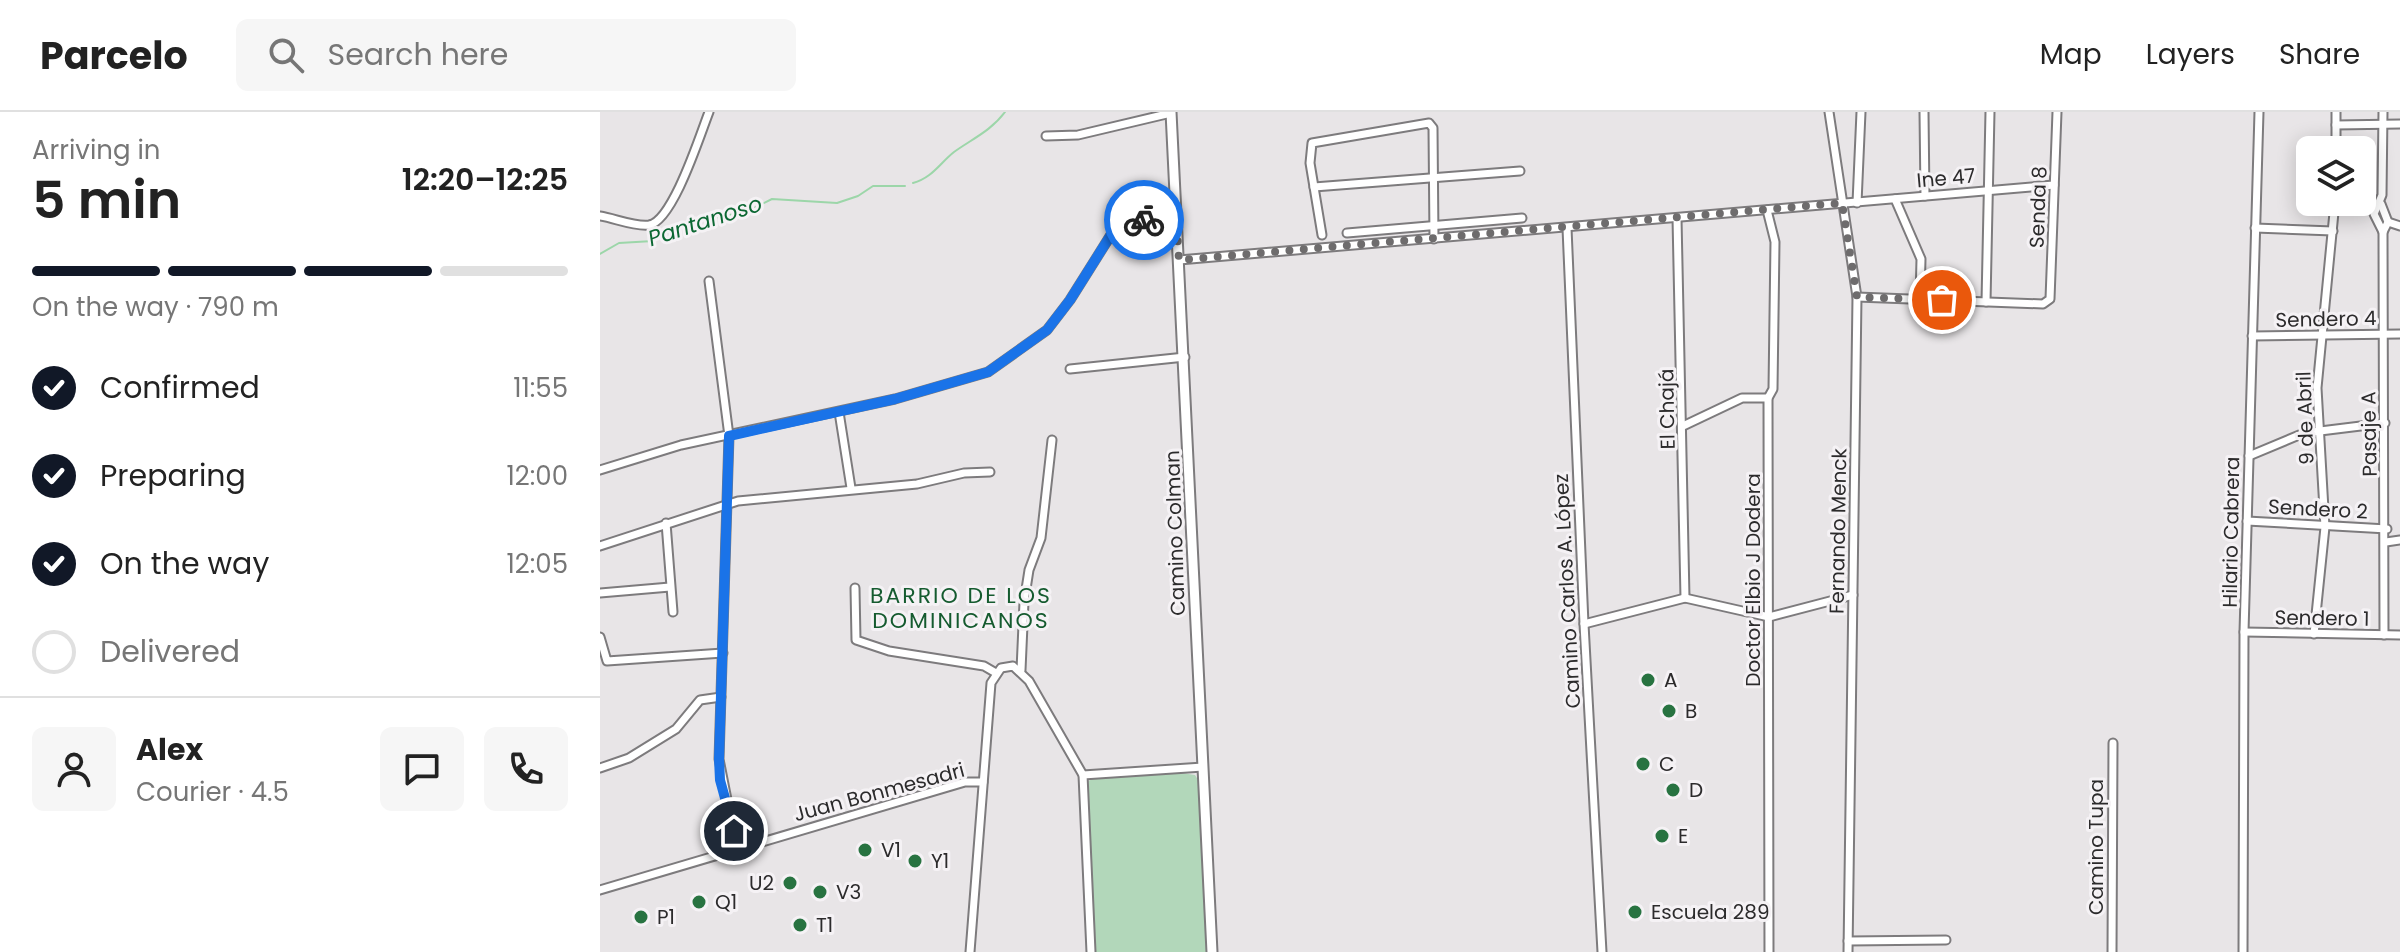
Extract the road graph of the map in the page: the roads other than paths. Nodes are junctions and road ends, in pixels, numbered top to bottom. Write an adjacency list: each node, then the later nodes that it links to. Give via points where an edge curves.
1 (709, 112): 27 (street, via 675,198 652,225)
2 (1171, 112): 14 (street, via 1078,135); 28 (street, Camino Colman)
3 (1829, 112): 23 (street, Fernando Menck)
4 (1861, 112): 24 (street)
5 (1924, 112): 21 (street)
6 (1990, 112): 20 (street)
7 (2057, 112): 18 (street, Senda 8)
8 (2259, 112): 36 (street, Hilario Cabrera)
9 (2336, 112): 13 (street)
10 (2383, 112): 11 (street, Pasaje A)
11 (2382, 124): 12 (street); 13 (street); 25 (street, Pasaje A)
12 (2400, 124)
13 (2336, 125): 15 (street)
14 (1046, 136)
15 (2336, 136)
16 (1520, 171): 17 (street)
17 (1436, 180): 19 (street); 19 (street, via 1433,128 1423,123 1315,140 1310,146); 34 (street)
18 (2054, 185): 20 (street, Ine 47); 46 (street, Senda 8, via 2047,302)
19 (1314, 187): 40 (street)
20 (1989, 190): 21 (street, Ine 47); 46 (street)
21 (1925, 196): 22 (street, Ine 47)
22 (1895, 199): 24 (street, Ine 47); 45 (street, via 1921,259)
23 (1842, 203): 24 (street, Ine 47); 26 (street, Ine 47); 44 (street, Fernando Menck)
24 (1857, 203)
25 (2381, 204): 32 (street, Pasaje A); 38 (street, Pasaje A, via 2374,219)
26 (1767, 210): 31 (street, Ine 47); 53 (street, Doctor Elbio J Dodera, via 1775,242 1773,389)
27 (600, 216)
28 (1176, 216): 42 (street, Camino Colman); 54 (street, via 1139,220 1114,230 1047,330 1008,360 956,383)
29 (2334, 216): 37 (street, 9 de Abril)
30 (1522, 218): 34 (street)
31 (1677, 218): 35 (street, Ine 47); 56 (street, El Chajá)
32 (2388, 222): 33 (street); 38 (street, Pasaje A)
33 (2400, 226)
34 (1436, 227): 39 (street); 41 (street)
35 (1567, 228): 41 (street, Ine 47); 79 (street, Camino Carlos A. López)
36 (2255, 228): 37 (street); 50 (street, Hilario Cabrera)
37 (2333, 231): 49 (street, 9 de Abril)
38 (2383, 232): 47 (street, Pasaje A)
39 (1347, 233)
40 (1322, 235)
41 (1434, 239): 42 (street, Ine 47)
42 (1179, 260): 51 (street, Camino Colman)
43 (709, 281): 58 (street)
44 (1857, 297): 45 (street); 75 (street, Fernando Menck)
45 (1920, 299): 46 (street)
46 (1986, 302)
47 (2384, 334): 48 (street, Sendero 4); 49 (street, Sendero 4); 55 (street, Pasaje A)
48 (2400, 334)
49 (2321, 335): 50 (street, Sendero 4); 57 (street, 9 de Abril)
50 (2252, 336): 60 (street, Hilario Cabrera)
51 (1185, 357): 52 (street); 91 (street, Camino Colman)
52 (1070, 369)
53 (1768, 398): 56 (street, via 1734,401); 78 (street, Doctor Elbio J Dodera)
54 (839, 412): 58 (street); 63 (street)
55 (2385, 423): 57 (street); 68 (street, Pasaje A)
56 (1683, 426): 76 (street, El Chajá)
57 (2317, 430): 60 (street); 67 (street, 9 de Abril)
58 (729, 436): 61 (street); 64 (street)
59 (1052, 440): 87 (street, via 1041,538 1024,602)
60 (2249, 456): 65 (street, Hilario Cabrera)
61 (600, 470)
62 (990, 472): 63 (street)
63 (851, 488): 64 (street)
64 (728, 504): 66 (street); 85 (street)
65 (2247, 521): 67 (street, Sendero 2); 80 (street, Hilario Cabrera)
66 (666, 523): 71 (street); 72 (street)
67 (2325, 527): 68 (street, Sendero 2); 81 (street, 9 de Abril)
68 (2387, 529): 70 (street, Pasaje A)
69 (2400, 540): 70 (street, Sendero 2)
70 (2386, 542): 82 (street, Pasaje A)
71 (600, 546)
72 (670, 587): 74 (street); 77 (street)
73 (855, 588): 88 (street, via 856,640 889,651 984,666)
74 (600, 593)
75 (1853, 595): 78 (street); 98 (street, Fernando Menck)
76 (1685, 598): 78 (street); 79 (street)
77 (673, 612)
78 (1769, 617): 103 (street, Doctor Elbio J Dodera)
79 (1584, 624): 102 (street, Camino Carlos A. López)
80 (2244, 632): 81 (street, Sendero 1); 106 (street, Hilario Cabrera)
81 (2314, 634): 82 (street, Sendero 1)
82 (2384, 635): 83 (street, Sendero 1)
83 (2400, 635)
84 (600, 637): 86 (street)
85 (723, 653): 86 (street); 89 (street)
86 (603, 657)
87 (1021, 670): 88 (street, via 1007,666); 93 (street)
88 (996, 673): 94 (street)
89 (721, 697): 92 (street, via 700,700 676,729 629,758); 95 (street, via 720,780)
90 (2113, 743): 105 (street, Camino Tupa)
91 (1203, 767): 93 (street); 101 (street, Camino Colman)
92 (600, 768)
93 (1083, 775): 100 (street)
94 (983, 782): 95 (street, Juan Bonmesadri, via 965,782); 99 (street)
95 (737, 850): 96 (street, Juan Bonmesadri)
96 (600, 890)
97 (1946, 940): 98 (street)
98 (1848, 941): 104 (street, Fernando Menck)
99 (970, 952)
100 (1091, 952)
101 (1212, 952)
102 (1602, 952)
103 (1769, 952)
104 (1848, 952)
105 (2112, 952)
106 (2243, 952)

